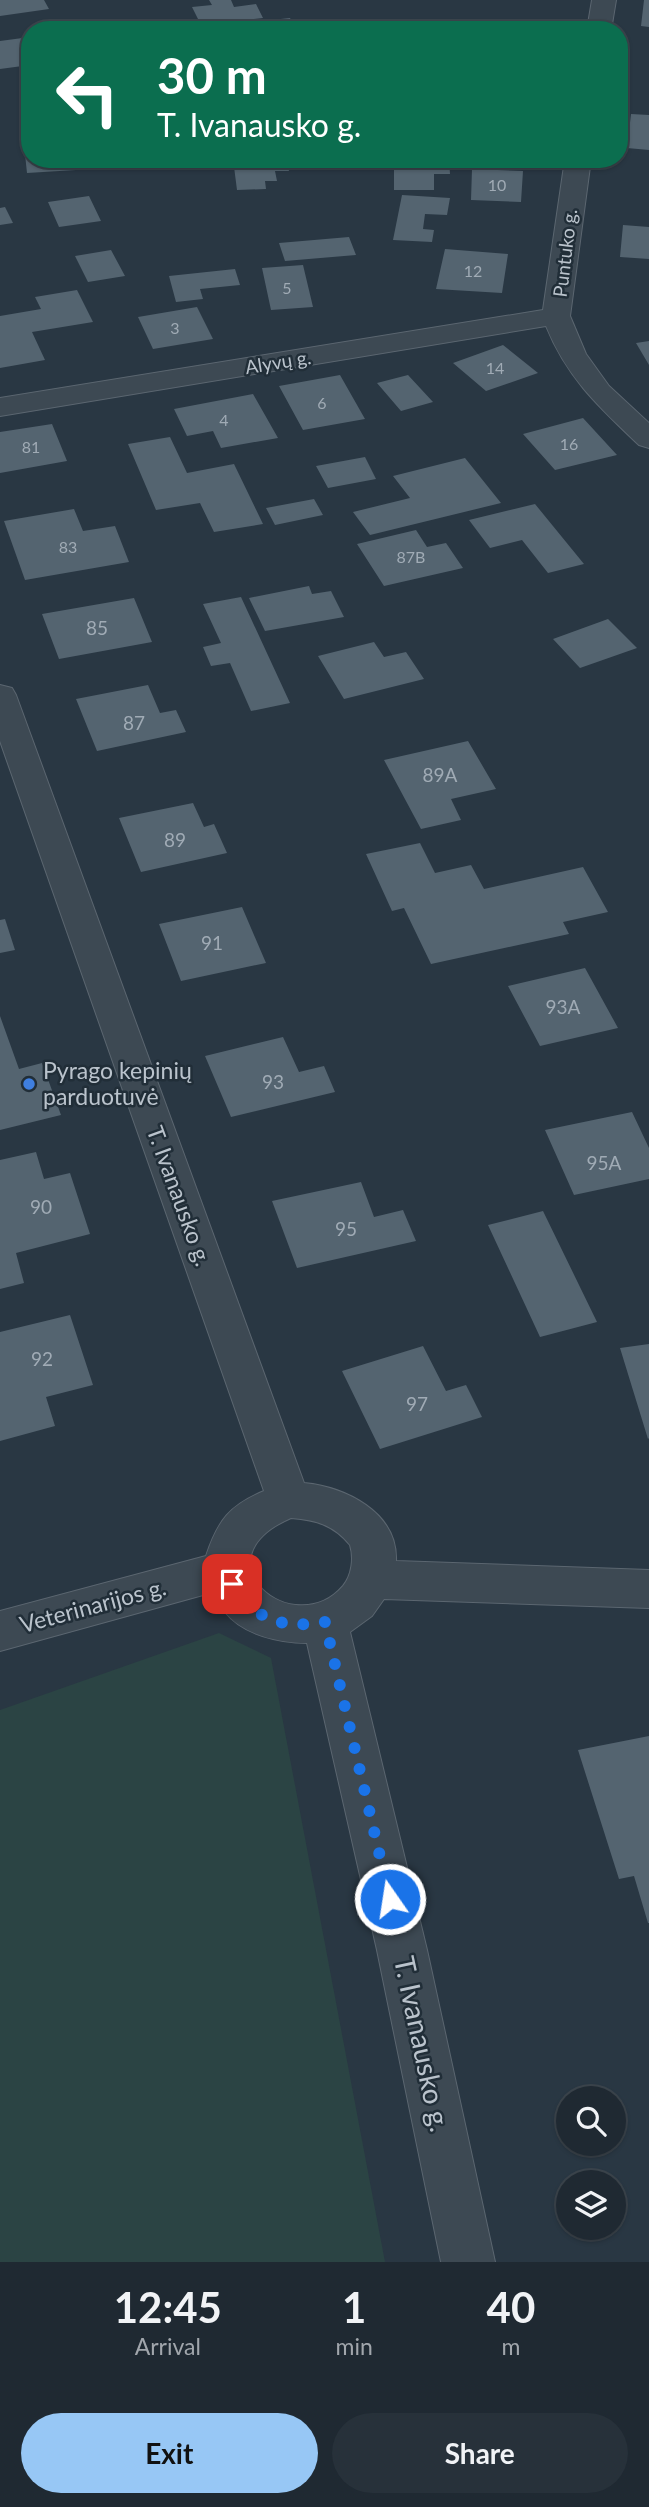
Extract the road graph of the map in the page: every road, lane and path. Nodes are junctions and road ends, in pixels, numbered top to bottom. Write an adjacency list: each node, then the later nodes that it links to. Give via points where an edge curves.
1 (604, 0): 2 (street)
2 (600, 21)
3 (577, 168): 4 (street, Puntuko g.)
4 (556, 316): 5 (street, Alyvų g.); 6 (street, Puntuko g., via 572,355 599,392)
5 (0, 407)
6 (649, 439)
7 (0, 695): 8 (street, T. Ivanausko g.)
8 (289, 1500): 9 (street, via 271,1504 243,1524 233,1537); 10 (street, via 330,1504 348,1513 371,1543)
9 (228, 1569): 12 (street, via 232,1584 253,1611 288,1624); 13 (street, Veterinarijos g.)
10 (372, 1579): 11 (street); 12 (street, via 346,1612)
11 (649, 1589)
12 (325, 1622): 14 (street, T. Ivanausko g., via 402,1950)
13 (0, 1631)
14 (468, 2262)

